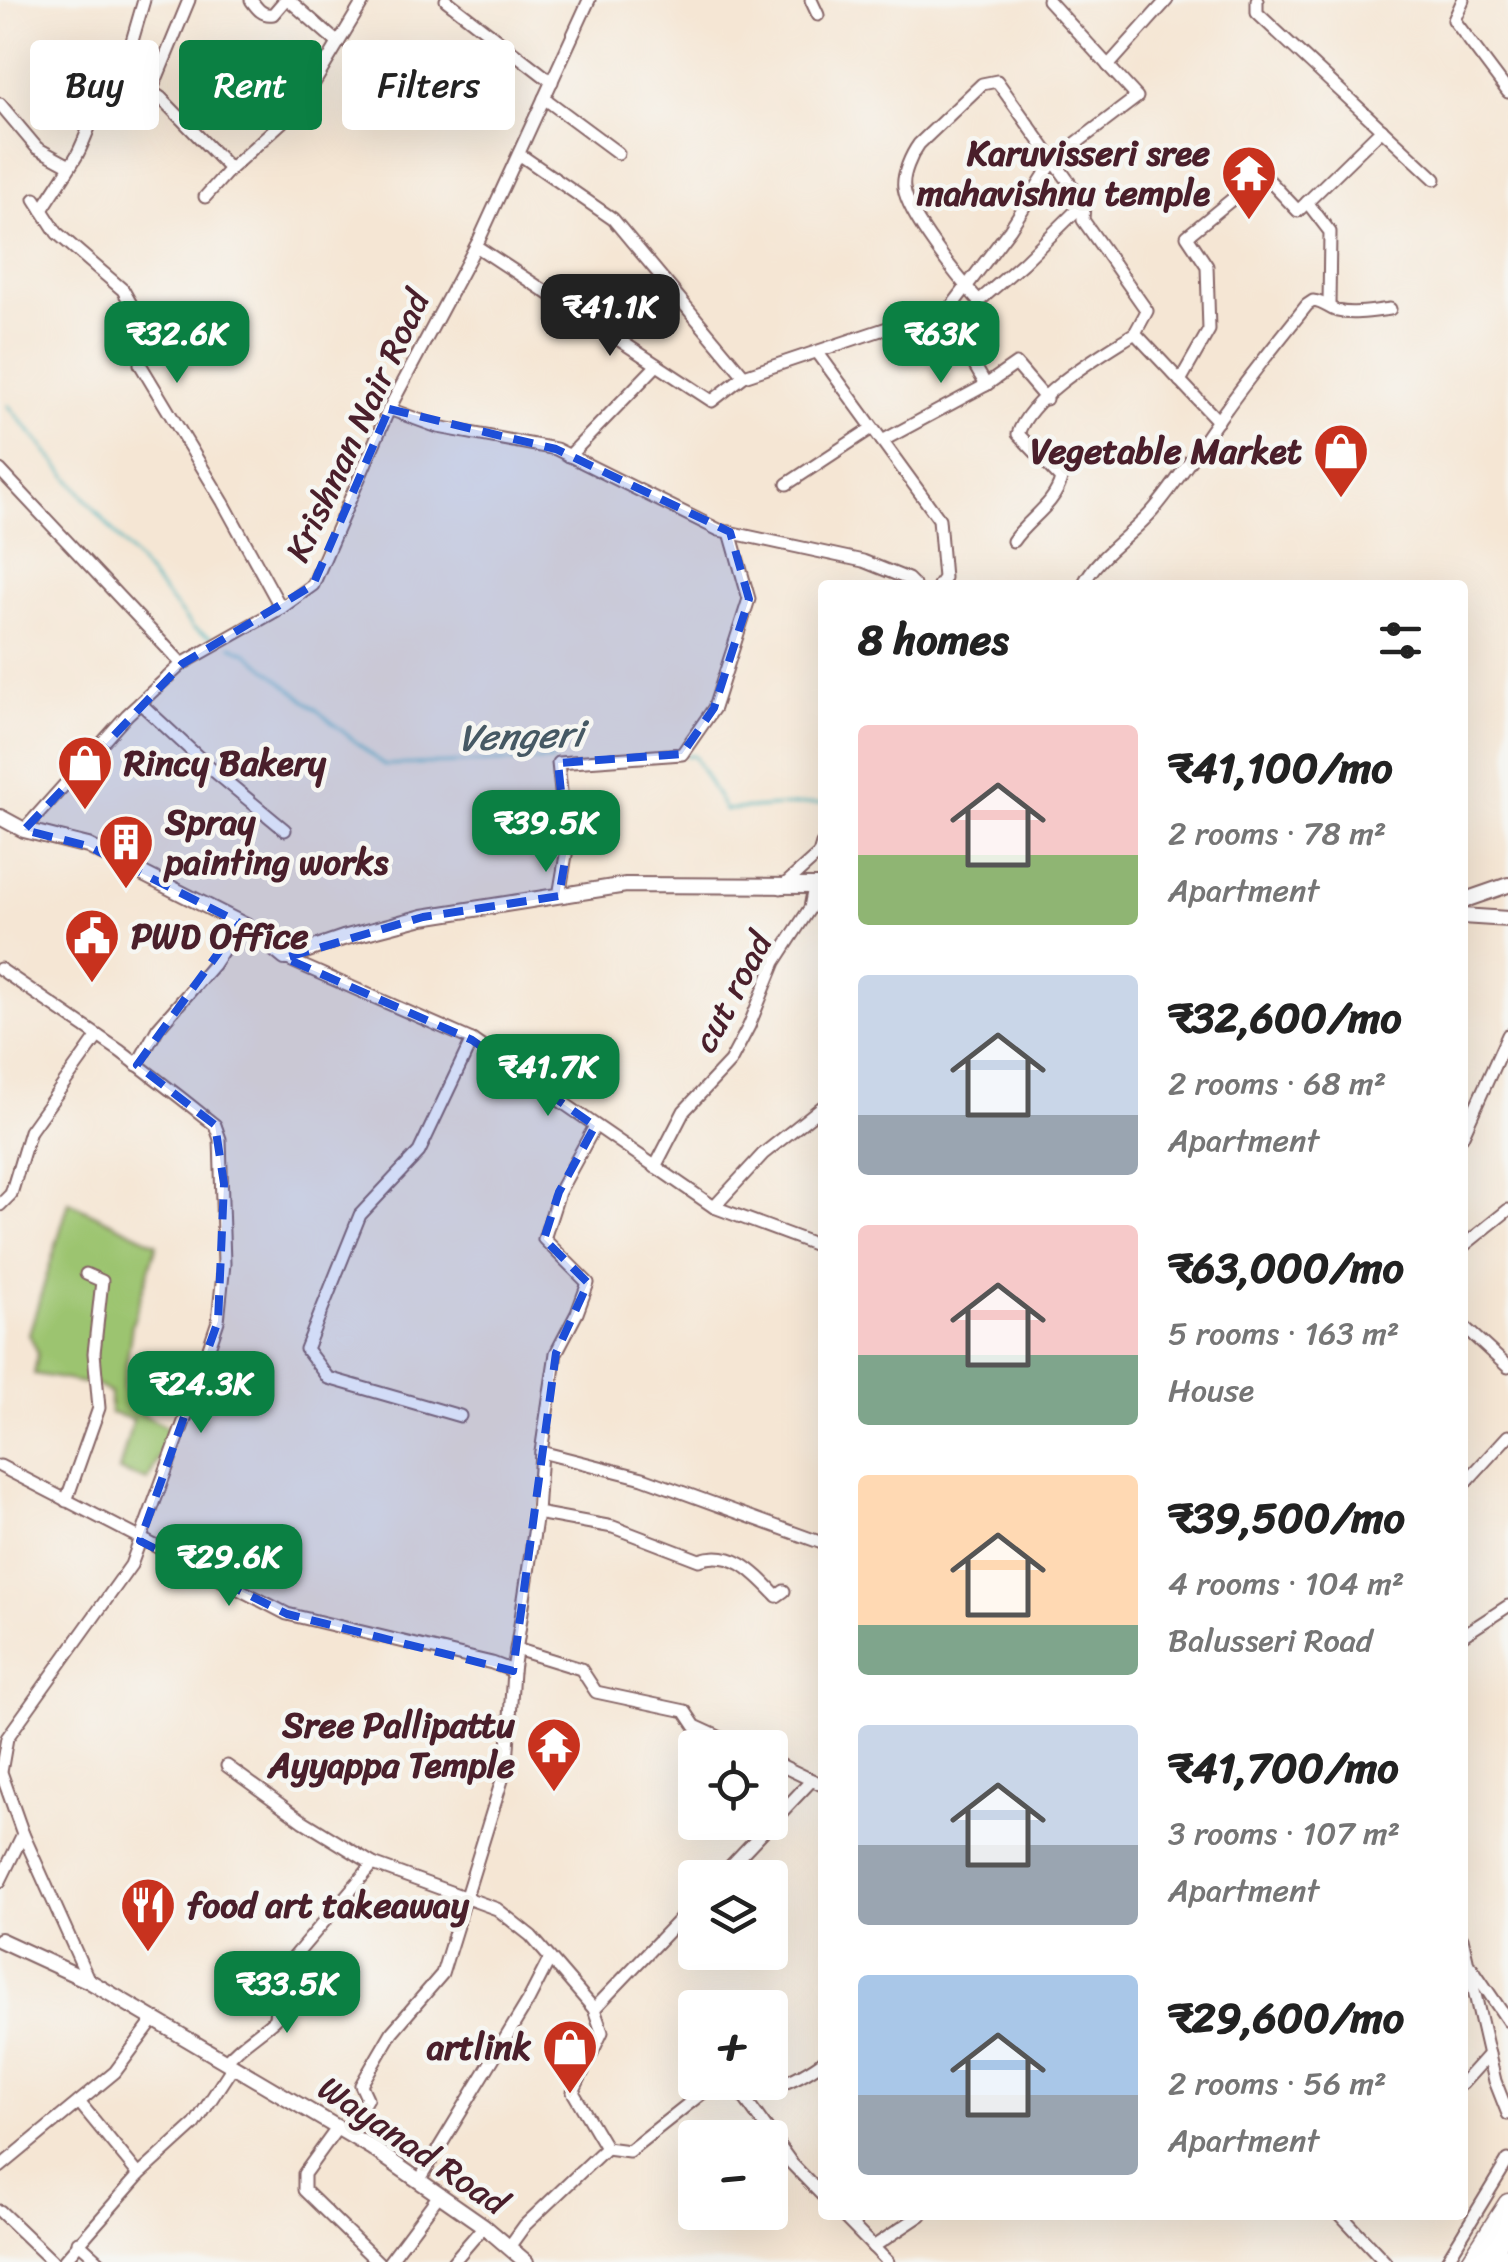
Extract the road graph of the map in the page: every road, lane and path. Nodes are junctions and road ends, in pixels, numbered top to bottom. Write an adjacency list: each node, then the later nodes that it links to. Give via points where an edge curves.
1 (144, 0): 14 (street)
2 (189, 0): 17 (street)
3 (251, 0): 4 (street, via 268,15)
4 (287, 0): 15 (street)
5 (364, 0): 15 (street)
6 (446, 0): 18 (street)
7 (590, 0): 18 (street, Krishnan Nair Road)
8 (811, 0): 13 (street)
9 (1048, 0): 16 (street)
10 (1168, 0): 16 (street)
11 (1257, 0): 23 (street, via 1257,13)
12 (1463, 0): 19 (street, via 1454,20)
13 (818, 15)
14 (132, 40)
15 (338, 44): 29 (street, via 301,104)
16 (1108, 66): 27 (street, via 1136,97)
17 (159, 76)
18 (552, 82): 20 (street, Krishnan Nair Road)
19 (1508, 92)
20 (544, 98): 25 (street); 26 (street, Krishnan Nair Road)
21 (159, 99): 29 (street)
22 (0, 104): 28 (street, via 37,148)
23 (1382, 128): 30 (street); 32 (street)
24 (87, 130): 28 (street)
25 (618, 153)
26 (519, 154): 34 (street, Krishnan Nair Road); 42 (street, via 613,219)
27 (1054, 160): 33 (street); 35 (street); 35 (street, via 997,81 982,84 912,154 903,186 913,212)
28 (70, 166): 58 (street, via 39,204 57,232 123,290 141,322 140,364)
29 (230, 169): 31 (street)
30 (1435, 180)
31 (204, 197)
32 (1307, 202): 36 (street, via 1330,232); 43 (street, via 1298,210 1264,174 1186,236 1207,266 1208,330)
33 (1084, 203): 35 (street, via 979,301); 39 (street, via 1083,220 1147,311)
34 (476, 246): 41 (street); 46 (street, Krishnan Nair Road)
35 (966, 287): 38 (street)
36 (1329, 306): 37 (street); 47 (street, via 1314,300 1306,305)
37 (1390, 309)
38 (945, 314): 40 (street); 44 (street)
39 (1135, 333): 43 (street); 45 (street, via 1074,372)
40 (818, 353): 42 (street); 48 (street)
41 (656, 364): 42 (street, via 712,401); 50 (street)
42 (744, 376)
43 (1180, 381): 47 (street)
44 (986, 386): 45 (street, via 1016,364); 49 (street)
45 (1046, 399): 54 (street, via 1025,415 1018,434 1061,479 1057,495)
46 (389, 409): 50 (street); 58 (street, Krishnan Nair Road, via 313,585)
47 (1218, 421): 57 (street, via 1136,531)
48 (872, 428): 49 (street); 52 (street)
49 (882, 441): 56 (street, via 938,519)
50 (569, 456): 53 (street)
51 (0, 470): 59 (street)
52 (786, 484)
53 (730, 532): 55 (street, via 862,560); 68 (street, via 748,599 714,708 682,754 558,763 567,849)
54 (1013, 541)
55 (909, 580)
56 (942, 580)
57 (1085, 580)
58 (280, 608): 59 (street, Krishnan Nair Road)
59 (182, 664): 60 (street, Krishnan Nair Road)
60 (140, 703): 62 (street, Krishnan Nair Road); 63 (street)
61 (0, 817): 62 (main road)
62 (24, 830): 72 (main road, via 88,846)
63 (285, 830)
64 (818, 854): 67 (street)
65 (818, 886): 67 (main road); 82 (street, cut road, via 730,1062 684,1111)
66 (1508, 886): 69 (main road)
67 (781, 888): 68 (main road, via 626,885)
68 (558, 896): 73 (main road, via 422,917)
69 (1468, 899)
70 (1468, 916): 71 (main road)
71 (1508, 919)
72 (241, 923): 73 (main road); 78 (street, via 158,1028)
73 (285, 958): 77 (street)
74 (0, 969): 76 (street)
75 (1508, 1035): 80 (street)
76 (98, 1036): 78 (street); 83 (street, via 30,1132 11,1194)
77 (472, 1040): 81 (street); 91 (street, via 419,1152 360,1215 306,1350 328,1378)
78 (138, 1065): 98 (street, via 215,1125 224,1184 218,1322)
79 (818, 1110): 84 (street, via 763,1154)
80 (1468, 1123)
81 (595, 1126): 82 (street); 93 (street, via 558,1192 544,1239 588,1282 556,1352)
82 (655, 1167): 84 (street)
83 (0, 1205)
84 (714, 1208): 87 (street)
85 (1508, 1210): 86 (street)
86 (1468, 1241)
87 (818, 1246)
88 (86, 1274): 96 (street, via 102,1282 94,1353 99,1408)
89 (1468, 1330): 90 (street)
90 (1508, 1367)
91 (460, 1416)
92 (1508, 1436): 95 (street)
93 (541, 1452): 97 (street); 99 (street, via 643,1478)
94 (0, 1466): 96 (street)
95 (1468, 1477)
96 (66, 1502): 98 (street)
97 (537, 1513): 100 (street, via 613,1527 699,1560 714,1554 748,1565 777,1596); 103 (street)
98 (140, 1541): 104 (street, via 287,1614); 106 (street, via 131,1566 7,1738)
99 (818, 1541)
100 (784, 1591)
101 (1508, 1606): 102 (street)
102 (1468, 1632)
103 (516, 1649): 104 (street); 105 (street, via 580,1670 596,1692 684,1711)
104 (513, 1671): 114 (street, via 507,1764)
105 (704, 1730)
106 (1, 1762): 110 (street)
107 (227, 1766): 112 (street)
108 (788, 1769): 109 (street)
109 (818, 1783): 111 (street)
110 (23, 1834): 113 (street); 120 (street)
111 (738, 1860)
112 (372, 1864): 114 (street); 125 (street, via 278,1976 276,2020 243,2041)
113 (0, 1881)
114 (465, 1898): 117 (street, via 514,1920); 133 (street, via 442,1974 392,2032 361,2085 367,2098)
115 (678, 1921): 121 (street)
116 (0, 1940): 120 (main road, Wayanad Road)
117 (550, 1958): 121 (street); 138 (street)
118 (1468, 1967): 123 (street)
119 (1468, 1975): 124 (street)
120 (89, 1981): 122 (main road, Wayanad Road)
121 (594, 2008): 134 (street, via 602,2032 573,2092)
122 (153, 2021): 125 (main road, Wayanad Road); 131 (street, via 114,2072)
123 (1508, 2021)
124 (1488, 2054): 127 (street); 132 (street)
125 (229, 2064): 133 (main road, Wayanad Road); 137 (street, via 195,2124)
126 (818, 2065): 128 (street)
127 (1468, 2077)
128 (788, 2082)
129 (693, 2100): 134 (street, via 629,2151)
130 (746, 2100): 139 (street)
131 (78, 2102): 136 (street); 137 (street)
132 (1508, 2114)
133 (342, 2130): 138 (main road, Wayanad Road); 155 (street, via 304,2174 304,2190)
134 (606, 2148): 149 (street)
135 (1508, 2160): 161 (street)
136 (0, 2167)
137 (139, 2175): 148 (street)
138 (419, 2181): 140 (main road, Wayanad Road)
139 (818, 2191)
140 (439, 2195): 146 (main road, Wayanad Road); 156 (street)
141 (1508, 2202): 162 (highway)
142 (0, 2212): 152 (street)
143 (847, 2220): 150 (street)
144 (914, 2220): 150 (street)
145 (1347, 2220): 160 (street)
146 (484, 2226): 149 (main road, Wayanad Road); 157 (street)
147 (1508, 2227): 163 (highway)
148 (78, 2242): 153 (street); 154 (street)
149 (508, 2247): 158 (main road, Wayanad Road)
150 (874, 2247): 159 (street)
151 (1508, 2253): 164 (street)
152 (54, 2262)
153 (63, 2262)
154 (100, 2262)
155 (378, 2262)
156 (389, 2262)
157 (454, 2262)
158 (526, 2262)
159 (888, 2262)
160 (1385, 2262)
161 (1446, 2262)
162 (1470, 2262)
163 (1487, 2262)
164 (1503, 2262)

